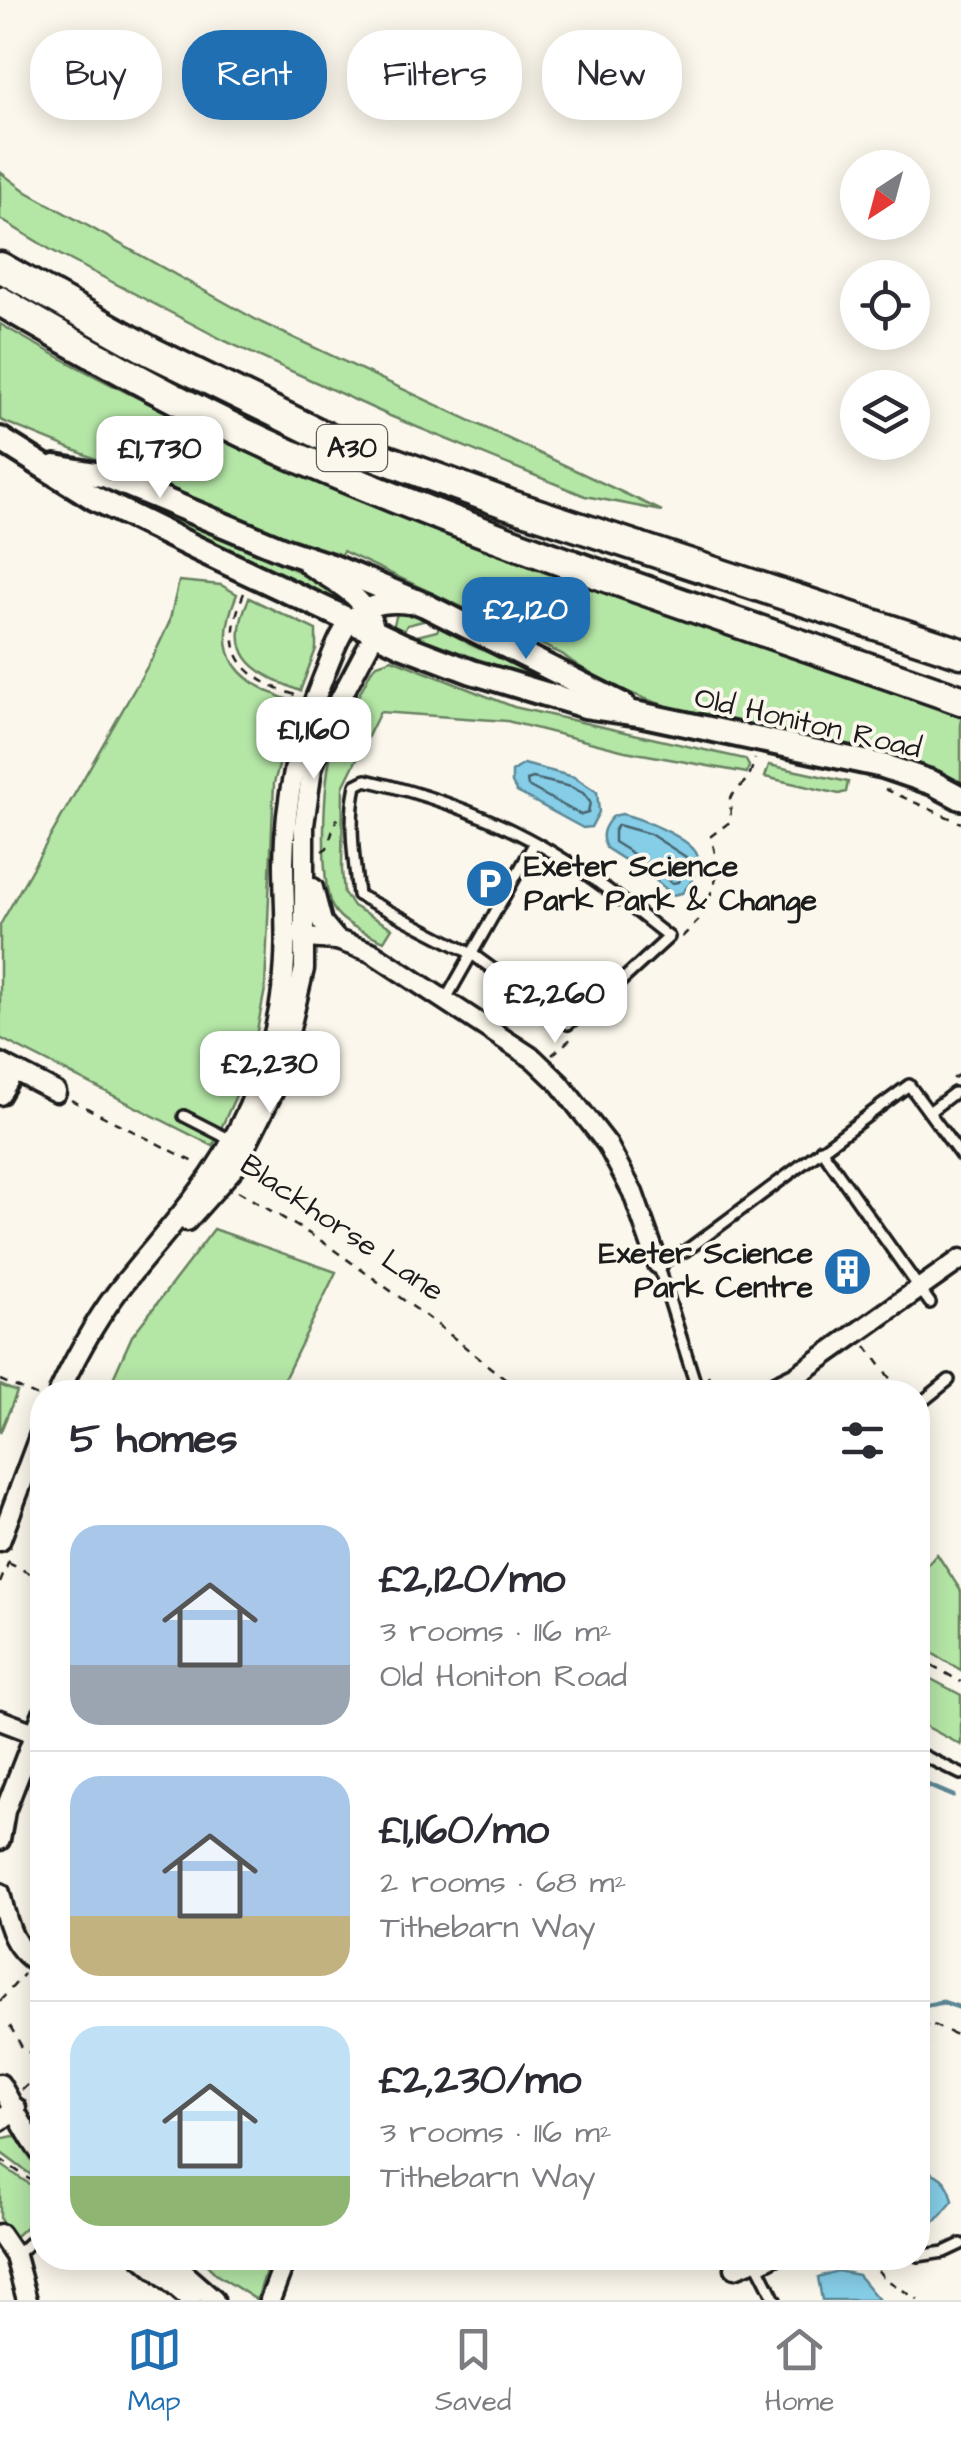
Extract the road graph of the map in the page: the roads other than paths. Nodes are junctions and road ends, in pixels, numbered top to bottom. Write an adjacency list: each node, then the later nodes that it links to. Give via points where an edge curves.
1 (0, 267): 9 (highway, A30, via 152,352 332,440)
2 (0, 302): 10 (highway, A30, via 300,458 470,528)
3 (0, 439): 4 (street, Old Honiton Road)
4 (47, 466): 5 (street, Old Honiton Road, via 106,476); 7 (street, Old Honiton Road, via 94,498)
5 (286, 552): 6 (street, Old Honiton Road); 7 (street, Old Honiton Road, via 346,588)
6 (425, 606): 7 (street, Old Honiton Road, via 377,603); 11 (street, Old Honiton Road)
7 (356, 615): 8 (street, Old Honiton Road); 15 (street, via 313,701 292,767)
8 (375, 633): 11 (street, Old Honiton Road, via 542,694); 13 (street, via 322,738)
9 (961, 653)
10 (961, 700)
11 (640, 714): 12 (street, Old Honiton Road, via 883,766)
12 (961, 798)
13 (308, 812): 16 (street); 17 (street, via 314,896)
14 (534, 844): 18 (lane); 18 (lane, via 669,936 568,1024); 18 (lane, via 398,787 366,780 356,785 351,832 358,895)
15 (287, 918): 16 (street); 19 (street)
16 (306, 938): 17 (street); 19 (street); 27 (street, via 277,1084)
17 (337, 940): 20 (street, via 371,952)
18 (472, 954): 20 (lane)
19 (283, 984): 27 (street)
20 (446, 999): 31 (street, via 534,1060 579,1106 632,1193)
21 (7, 1067): 22 (street); 24 (street)
22 (56, 1092)
23 (954, 1093): 25 (lane)
24 (0, 1096)
25 (928, 1112): 28 (lane, via 908,1085); 29 (lane)
26 (184, 1116): 27 (lane)
27 (239, 1144): 33 (street, via 179,1230 124,1284)
28 (821, 1150): 31 (lane, via 687,1250); 32 (lane)
29 (961, 1156)
30 (961, 1258): 32 (street)
31 (658, 1264): 34 (lane)
32 (924, 1296): 35 (street)
33 (65, 1380)
34 (694, 1380)
35 (788, 1380)
36 (950, 1380): 37 (lane)
37 (930, 1396)
38 (30, 1461): 39 (street)
39 (0, 1542)
40 (0, 1720): 41 (street)
41 (30, 1726)
42 (30, 1752): 45 (street)
43 (930, 1759): 44 (lane)
44 (961, 1774)
45 (0, 1840)
46 (0, 1893): 47 (street, via 6,1924)
47 (30, 1956)
48 (0, 2084): 49 (street)
49 (18, 2100): 50 (street); 51 (street); 52 (street)
50 (30, 2118)
51 (0, 2121)
52 (30, 2139)
53 (0, 2234): 57 (street)
54 (30, 2243): 57 (lane)
55 (961, 2244): 56 (lane)
56 (930, 2254)
57 (16, 2256): 62 (street)
58 (156, 2270): 63 (street)
59 (180, 2270): 64 (street)
60 (281, 2270): 65 (street)
61 (760, 2270): 66 (lane)
62 (27, 2300)
63 (192, 2300)
64 (214, 2300)
65 (270, 2300)
66 (775, 2300)

